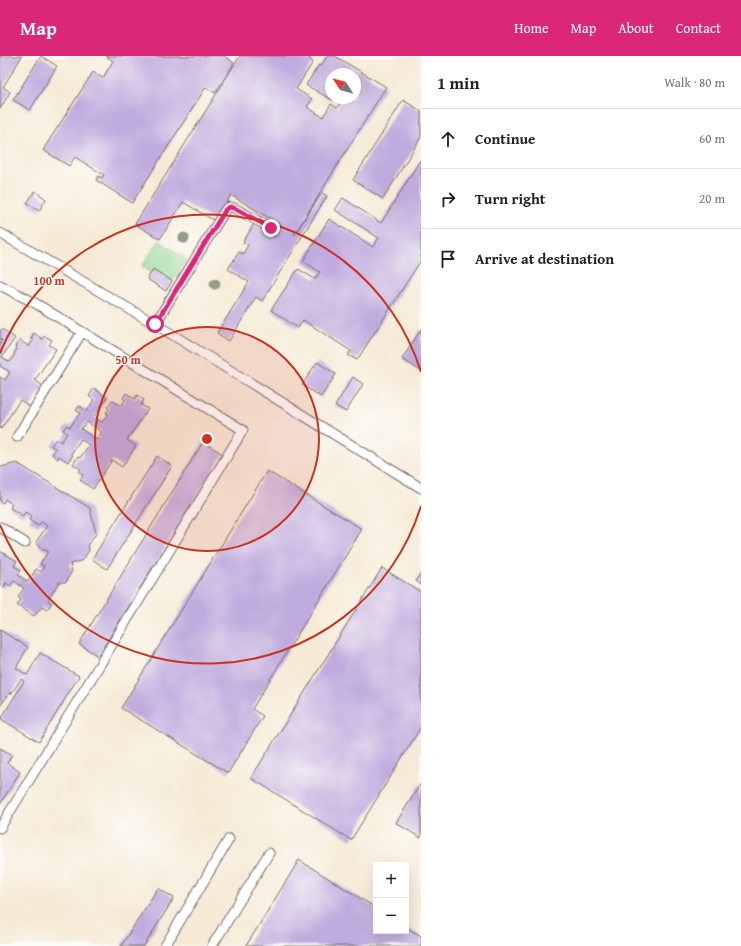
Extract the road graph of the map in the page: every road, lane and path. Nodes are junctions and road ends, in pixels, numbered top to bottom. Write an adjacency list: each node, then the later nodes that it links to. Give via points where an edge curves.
1 (271, 228): 4 (lane, via 234,208 226,209)
2 (0, 233): 4 (lane)
3 (0, 285): 5 (lane)
4 (155, 324): 7 (lane)
5 (82, 332): 6 (lane); 10 (lane, via 243,430)
6 (17, 437)
7 (421, 488)
8 (0, 527): 9 (lane)
9 (25, 543)
10 (0, 828)
11 (229, 839): 13 (lane)
12 (268, 853): 14 (lane)
13 (165, 946)
14 (212, 946)

